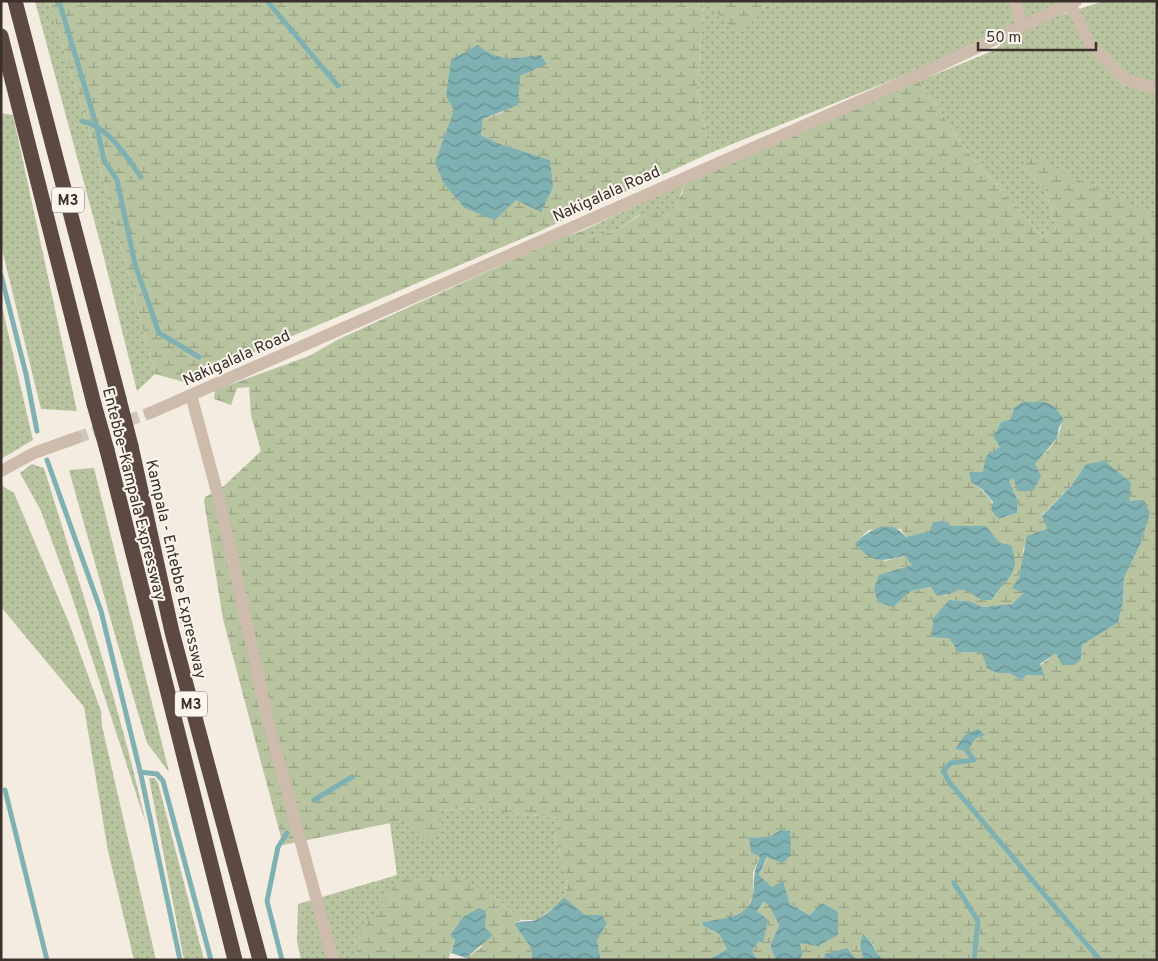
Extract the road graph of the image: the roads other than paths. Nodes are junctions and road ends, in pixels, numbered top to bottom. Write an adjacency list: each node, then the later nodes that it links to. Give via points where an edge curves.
1 (15, 1): 10 (highway, Entebbe–Kampala Expressway / M3, bridge)
2 (1016, 1): 4 (street)
3 (1073, 3): 4 (street, Nakigalala Road); 6 (street, via 1090,43 1125,80)
4 (1021, 28): 7 (street, Nakigalala Road)
5 (1, 36): 12 (highway, Entebbe–Kampala Expressway / M3, bridge)
6 (1157, 88)
7 (191, 395): 8 (street, Nakigalala Road); 14 (street, via 220,503 270,725)
8 (150, 413)
9 (76, 438): 11 (street, via 34,453)
10 (131, 446): 13 (highway, Kampala - Entebbe Expressway / M3, via 172,632)
11 (1, 471)
12 (235, 960)
13 (260, 960)
14 (333, 960)

